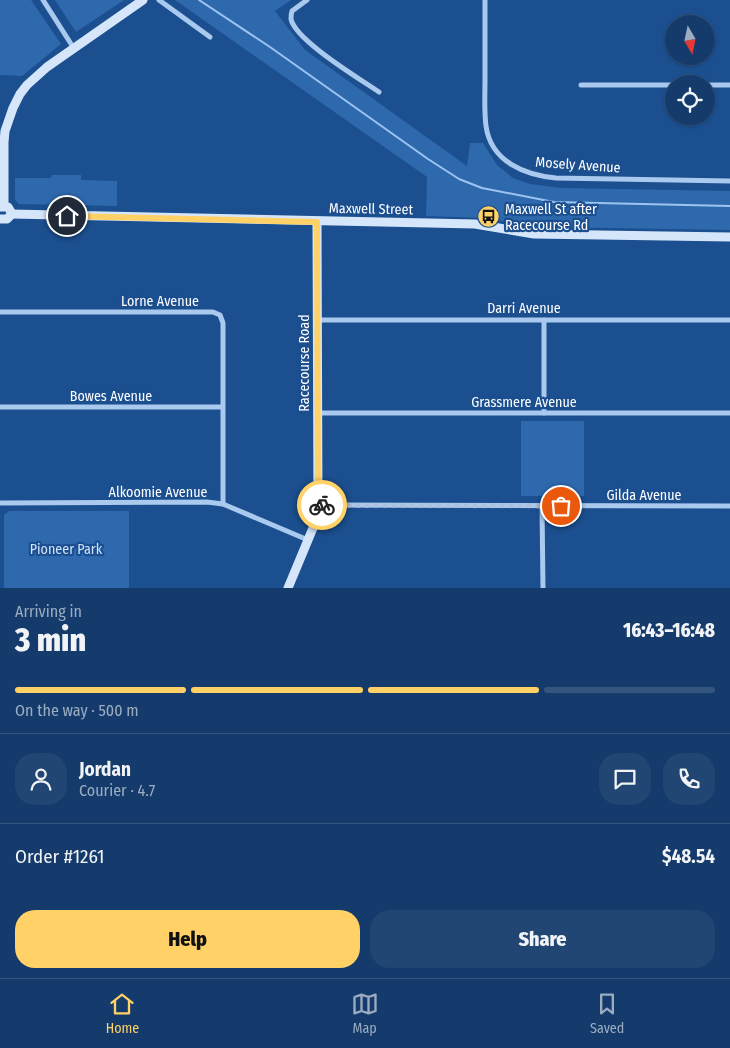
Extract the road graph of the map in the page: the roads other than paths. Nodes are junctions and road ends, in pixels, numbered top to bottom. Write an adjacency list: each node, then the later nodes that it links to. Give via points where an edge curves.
1 (43, 0): 7 (street)
2 (143, 0): 7 (main road)
3 (159, 0): 6 (street)
4 (307, 0): 12 (street, via 295,8 291,15 293,23 308,42)
5 (485, 0): 13 (street, Mosely Avenue, via 486,126 493,146 512,166 556,178)
6 (210, 37)
7 (74, 47): 14 (main road, via 35,77 13,108 4,142)
8 (581, 85): 9 (street)
9 (665, 85)
10 (715, 85): 11 (street)
11 (730, 86)
12 (378, 92)
13 (730, 181)
14 (2, 206): 15 (main road, via 9,208)
15 (11, 214): 16 (main road, via 7,219); 17 (main road, Maxwell Street)
16 (0, 219)
17 (317, 222): 18 (main road, Maxwell Street, via 475,224 534,234); 20 (main road, Racecourse Road)
18 (730, 237)
19 (0, 312): 24 (street, Lorne Avenue, via 218,314 223,323)
20 (318, 320): 21 (street, Darri Avenue); 25 (main road, Racecourse Road)
21 (544, 320): 22 (street, Darri Avenue); 26 (street)
22 (730, 320)
23 (0, 407): 24 (street, Bowes Avenue)
24 (222, 407): 29 (street, Lorne Avenue)
25 (318, 413): 26 (street, Grassmere Avenue); 30 (main road, Racecourse Road)
26 (544, 413): 27 (street, Grassmere Avenue)
27 (730, 413)
28 (0, 503): 29 (street, Alkoomie Avenue)
29 (223, 504): 33 (street, Alkoomie Avenue)
30 (318, 505): 31 (street, Gilda Avenue); 33 (main road, Racecourse Road)
31 (542, 506): 32 (street, Gilda Avenue); 35 (street)
32 (730, 506)
33 (308, 540): 34 (main road, Racecourse Road)
34 (288, 588)
35 (543, 588)

